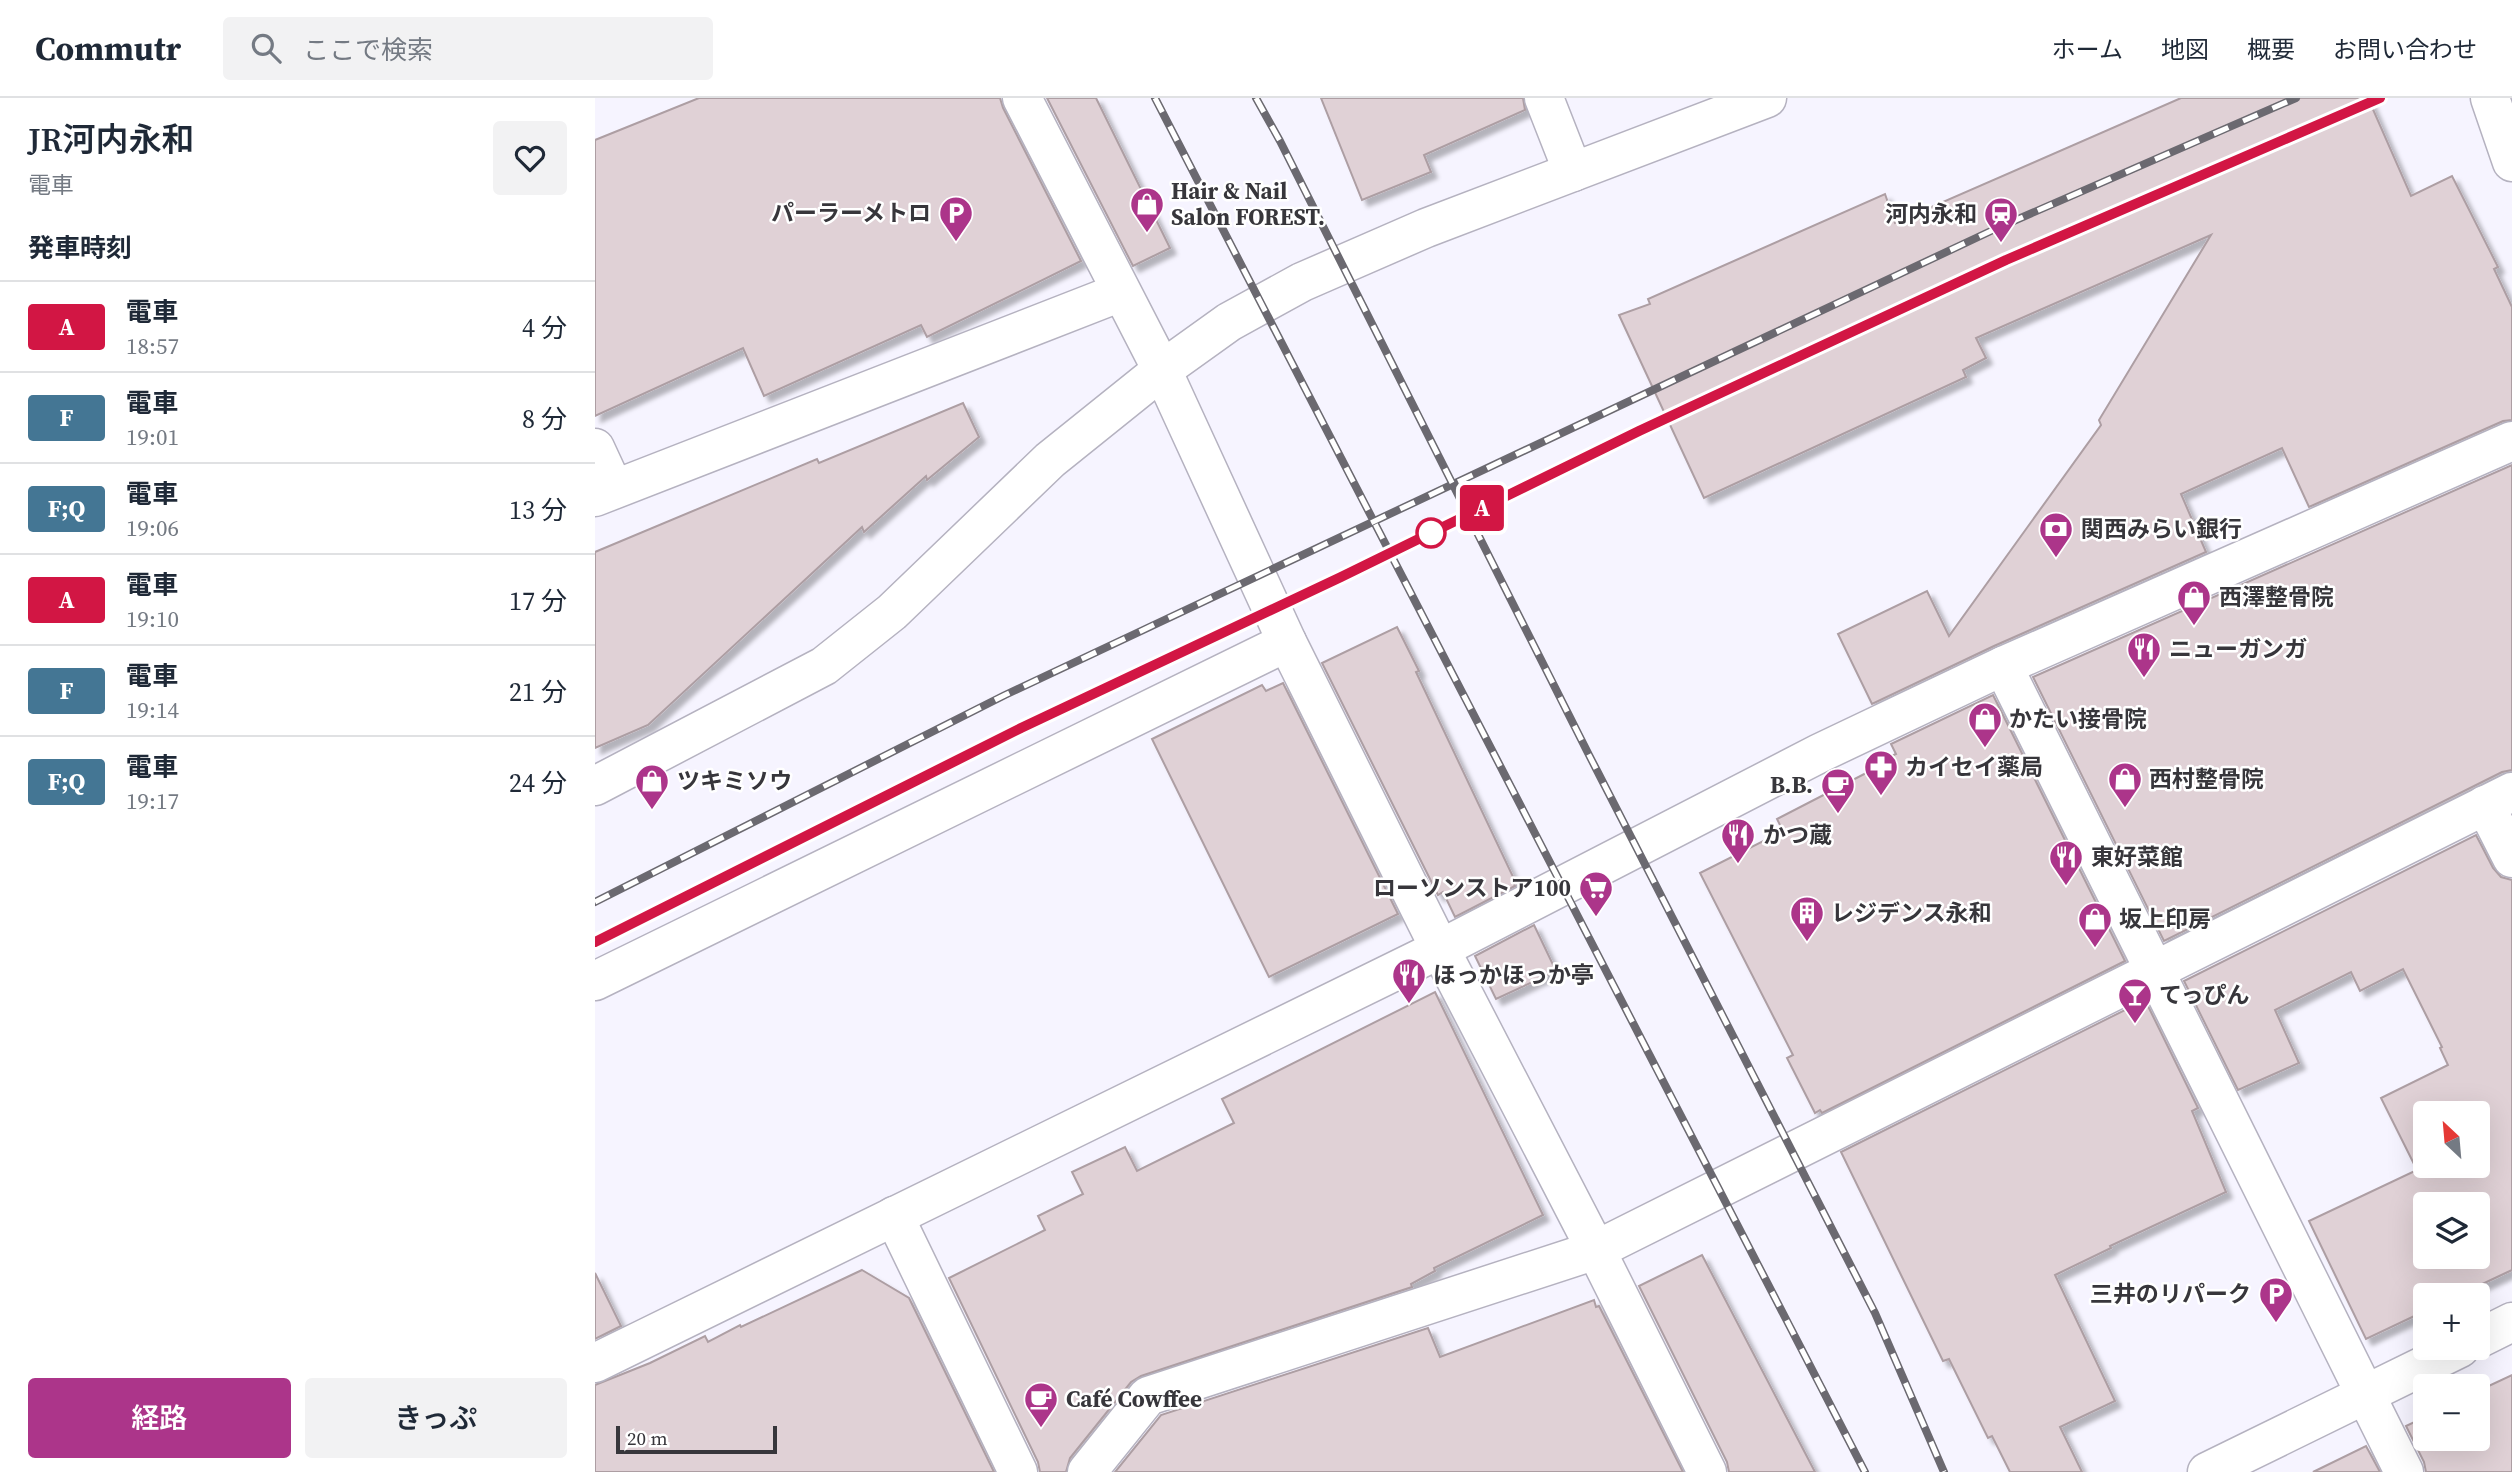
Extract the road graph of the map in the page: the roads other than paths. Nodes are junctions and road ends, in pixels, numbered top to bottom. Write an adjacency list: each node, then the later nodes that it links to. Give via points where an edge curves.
1 (1022, 98): 5 (street)
2 (1544, 98): 4 (street)
3 (1767, 98): 4 (street)
4 (1573, 172): 6 (street, via 1302,282 1229,322)
5 (1121, 292): 6 (street); 9 (street)
6 (1162, 370): 10 (street); 12 (street, via 1049,460 892,612 824,666)
7 (2512, 441): 11 (street)
8 (595, 448): 9 (street)
9 (605, 493)
10 (1287, 642): 15 (street); 17 (street)
11 (2003, 666): 15 (street, via 1820,753); 16 (street)
12 (595, 786)
13 (2499, 798): 14 (street); 16 (street)
14 (2512, 858)
15 (1440, 949): 18 (street); 19 (street)
16 (2155, 970): 19 (street); 24 (street)
17 (595, 981)
18 (894, 1216): 23 (street); 25 (street)
19 (1596, 1250): 26 (street, via 1148,1396); 27 (street)
20 (2512, 1322): 21 (street)
21 (2490, 1333)
22 (2435, 1360): 24 (street)
23 (595, 1363)
24 (2364, 1394): 28 (street); 29 (street)
25 (1018, 1472)
26 (1087, 1472)
27 (1707, 1472)
28 (2207, 1472)
29 (2404, 1472)

